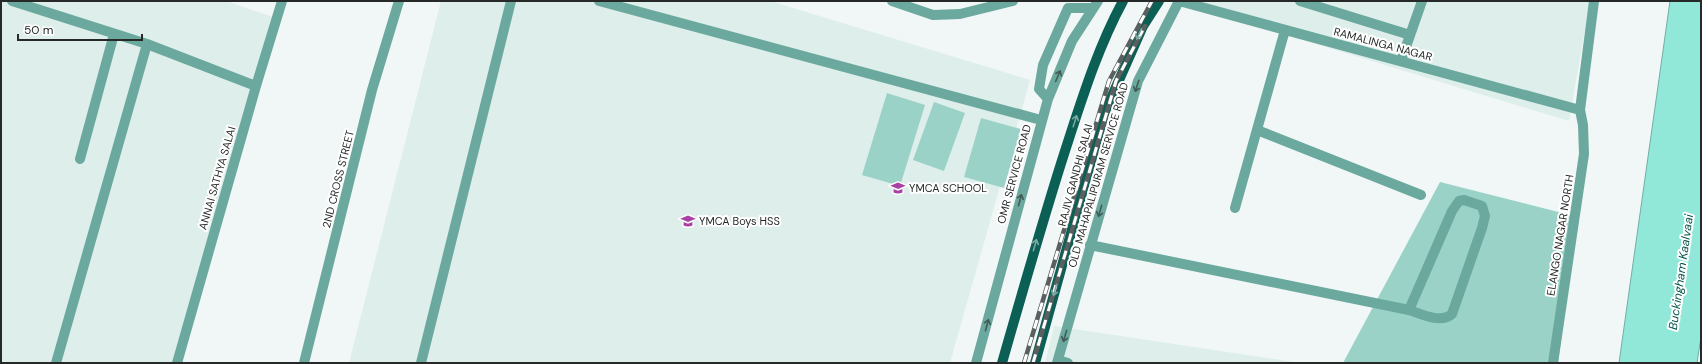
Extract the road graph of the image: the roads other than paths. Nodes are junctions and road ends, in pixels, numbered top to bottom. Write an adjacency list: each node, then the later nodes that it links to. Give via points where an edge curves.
1 (12, 1): 16 (street)
2 (282, 1): 20 (street, ANNAI SATHYA SALAI)
3 (399, 1): 33 (street, 2ND CROSS STREET, via 372,90)
4 (511, 1): 34 (street)
5 (599, 1): 23 (street)
6 (892, 1): 7 (street, via 933,14 960,14)
7 (1012, 1)
8 (1123, 1): 36 (main road, RAJIV GANDHI SALAI, one-way to 8, via 1036,242 1079,108 1107,31)
9 (1159, 1): 37 (main road, RAJIV GANDHI SALAI, one-way to 37, via 1143,26 1104,114)
10 (1179, 1): 15 (street, RAMALINGA NAGAR); 28 (street, OLD MAHAPALIPURAM SERVICE ROAD, one-way to 28, via 1138,81)
11 (1300, 1): 17 (street)
12 (1422, 1): 17 (street)
13 (1594, 1): 22 (street, ELANGO NAGAR NORTH)
14 (1096, 5): 21 (street, OMR SERVICE ROAD, one-way to 14, via 1072,41); 21 (street, via 1068,8 1043,65 1039,89)
15 (1285, 30): 19 (street, RAMALINGA NAGAR); 24 (street)
16 (114, 34): 18 (street); 25 (street)
17 (1410, 35): 19 (street)
18 (147, 44): 20 (street); 31 (street)
19 (1400, 61): 22 (street, RAMALINGA NAGAR)
20 (256, 86): 32 (street, ANNAI SATHYA SALAI)
21 (1048, 99): 23 (street, OMR SERVICE ROAD)
22 (1580, 110): 39 (street, ELANGO NAGAR NORTH, via 1584,154)
23 (1041, 120): 35 (street, OMR SERVICE ROAD, one-way to 23)
24 (1257, 130): 26 (street); 27 (street)
25 (80, 159)
26 (1421, 195)
27 (1235, 208)
28 (1090, 245): 29 (street); 30 (street, OLD MAHAPALIPURAM SERVICE ROAD, one-way to 30)
29 (1409, 310): 29 (street, via 1440,319 1448,318 1452,314 1482,228 1485,216 1482,206 1464,200 1459,201 1452,211)
30 (1057, 362): 38 (street)
31 (56, 363)
32 (177, 363)
33 (304, 363)
34 (420, 363)
35 (976, 363)
36 (1002, 363)
37 (1035, 363)
38 (1068, 363)
39 (1553, 363)

